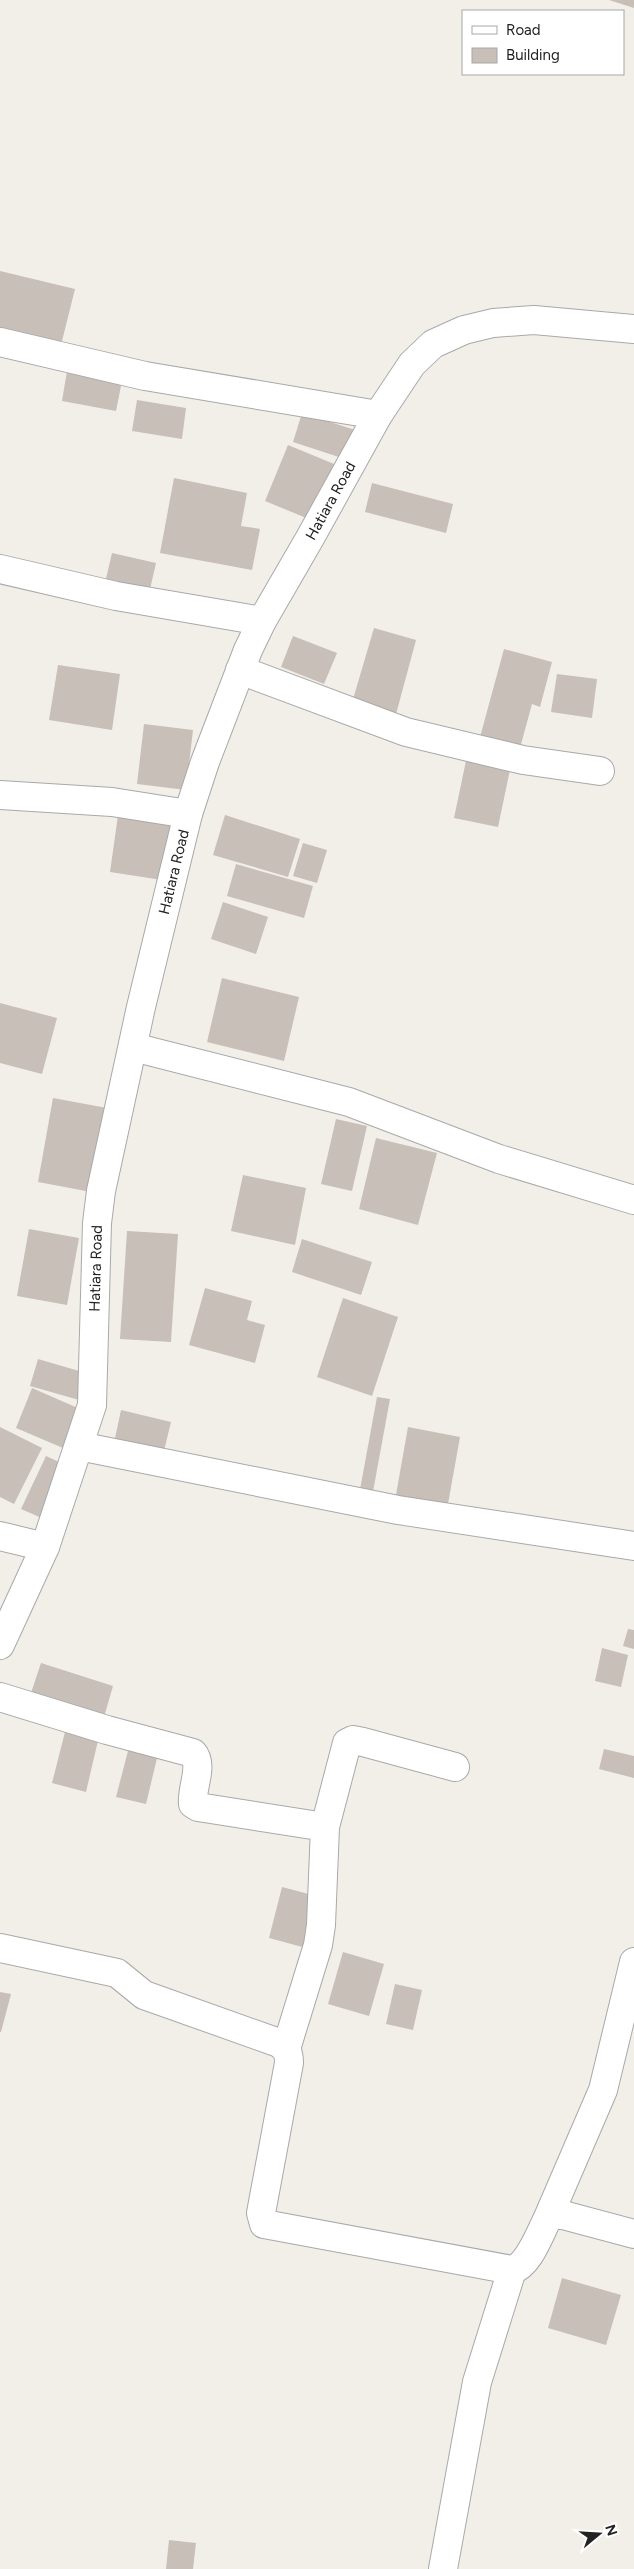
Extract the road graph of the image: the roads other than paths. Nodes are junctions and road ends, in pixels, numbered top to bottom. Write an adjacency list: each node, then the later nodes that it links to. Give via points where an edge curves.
1 (634, 329): 3 (street, Hatiara Road, via 534,320 493,323 464,330 433,344 412,364)
2 (0, 342): 3 (street, via 145,376)
3 (378, 415): 5 (street, Hatiara Road)
4 (0, 569): 5 (street, via 116,596)
5 (262, 621): 6 (street, Hatiara Road)
6 (240, 670): 7 (street, via 406,732 523,760); 9 (street, Hatiara Road, via 204,762)
7 (600, 771)
8 (0, 795): 9 (street, via 112,802)
9 (188, 814): 10 (street, Hatiara Road)
10 (133, 1047): 11 (street, via 349,1102 499,1159); 12 (street, Hatiara Road, via 101,1191 97,1223 92,1405)
11 (634, 1200)
12 (79, 1446): 14 (street, via 398,1510); 15 (street, Hatiara Road)
13 (0, 1536): 15 (street)
14 (634, 1546)
15 (45, 1547): 16 (street, Hatiara Road)
16 (0, 1645)
17 (0, 1697): 19 (street, via 193,1753 198,1763 192,1798 198,1807)
18 (455, 1767): 19 (street, via 353,1740 347,1743)
19 (325, 1827): 22 (street, via 318,1944)
20 (0, 1948): 22 (street, via 117,1973 144,1995 279,2043)
21 (634, 1962): 23 (street, via 603,2090)
22 (286, 2049): 25 (street, via 289,2063 261,2212 264,2224)
23 (547, 2220): 24 (street, via 553,2215 563,2215); 25 (street, via 524,2262)
24 (634, 2234)
25 (512, 2270): 26 (street, via 476,2382)
26 (443, 2569)

